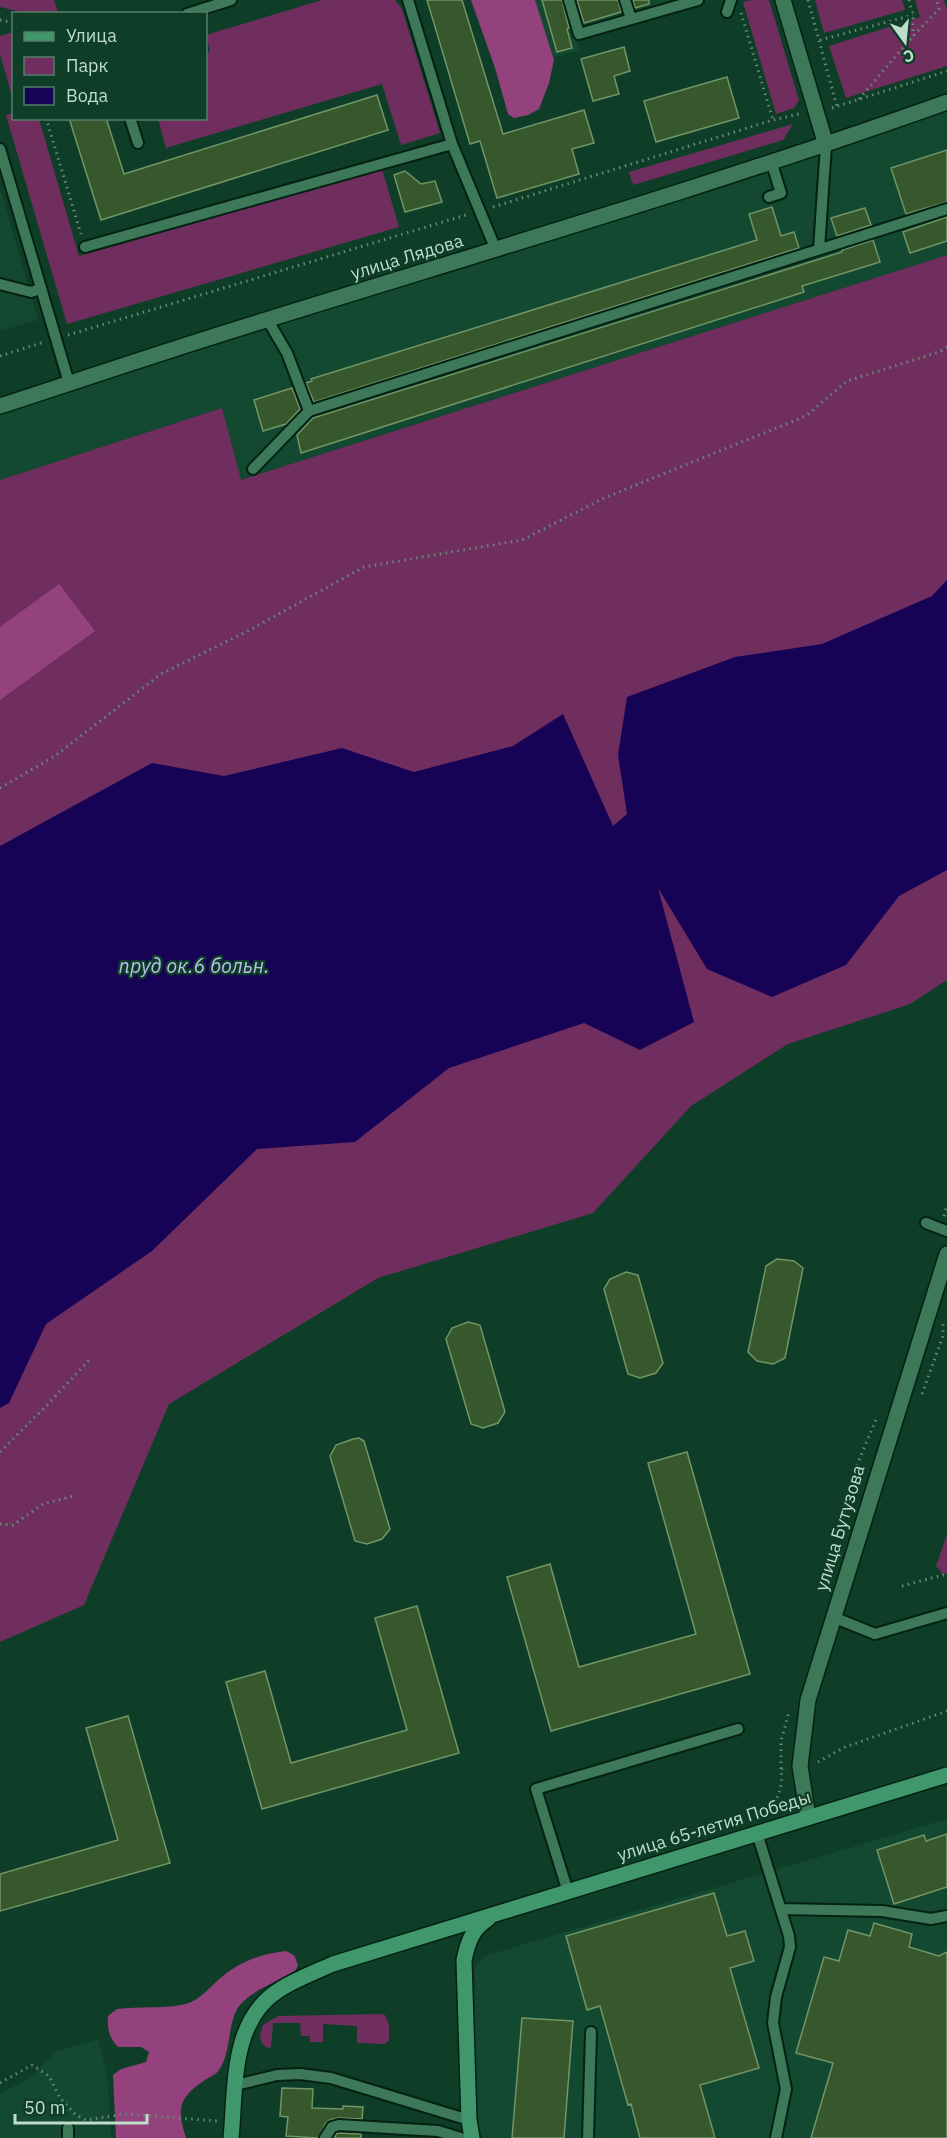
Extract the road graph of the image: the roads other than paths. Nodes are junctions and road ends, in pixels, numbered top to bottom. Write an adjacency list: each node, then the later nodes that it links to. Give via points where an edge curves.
1 (231, 0): 9 (lane)
2 (408, 0): 15 (lane)
3 (569, 0): 11 (lane, via 579,34)
4 (625, 0): 11 (lane)
5 (698, 0): 8 (lane)
6 (731, 0): 10 (lane)
7 (783, 0): 16 (street)
8 (677, 3): 11 (lane)
9 (193, 12)
10 (727, 12)
11 (631, 19)
12 (947, 102): 16 (street, улица Лядова)
13 (131, 120): 14 (lane)
14 (138, 143)
15 (452, 144): 21 (lane); 23 (lane)
16 (826, 146): 18 (street, улица Лядова); 22 (lane)
17 (0, 149): 25 (lane)
18 (771, 161): 19 (lane, via 782,193); 23 (street, улица Лядова)
19 (769, 197)
20 (947, 209): 22 (lane)
21 (85, 247)
22 (819, 249): 29 (lane)
23 (496, 250): 26 (street, улица Лядова)
24 (0, 284): 25 (lane, via 31,292)
25 (40, 289): 27 (lane)
26 (267, 320): 27 (street, улица Лядова); 29 (lane)
27 (69, 383): 28 (street, улица Лядова)
28 (0, 406)
29 (309, 411): 30 (lane)
30 (253, 469)
31 (926, 1223): 32 (lane)
32 (947, 1231)
33 (947, 1254): 35 (street, улица Бутузова)
34 (947, 1613): 35 (lane, via 876,1634)
35 (833, 1617): 38 (street, улица Бутузова, via 808,1700 800,1766)
36 (738, 1729): 40 (lane, via 536,1789)
37 (947, 1775): 38 (main road, улица 65-летия Победы)
38 (808, 1817): 39 (main road, улица 65-летия Победы)
39 (757, 1833): 40 (main road, улица 65-летия Победы); 41 (lane)
40 (568, 1892): 42 (main road, улица 65-летия Победы)
41 (781, 1910): 43 (lane, via 882,1911 931,1919); 52 (lane, via 790,1947 773,2023 786,2089)
42 (493, 1915): 45 (main road, улица 65-летия Победы, via 333,1964 277,1991 264,2002 245,2033); 46 (main road, via 470,1936 464,1960)
43 (947, 1916)
44 (591, 2032): 51 (lane)
45 (236, 2085): 46 (lane, via 277,2075 331,2078); 47 (main road, улица 65-летия Победы)
46 (469, 2120): 50 (main road)
47 (231, 2138)
48 (325, 2138): 49 (lane, via 332,2127 339,2125 438,2131)
49 (460, 2138)
50 (472, 2138)
51 (588, 2138)
52 (776, 2138)

